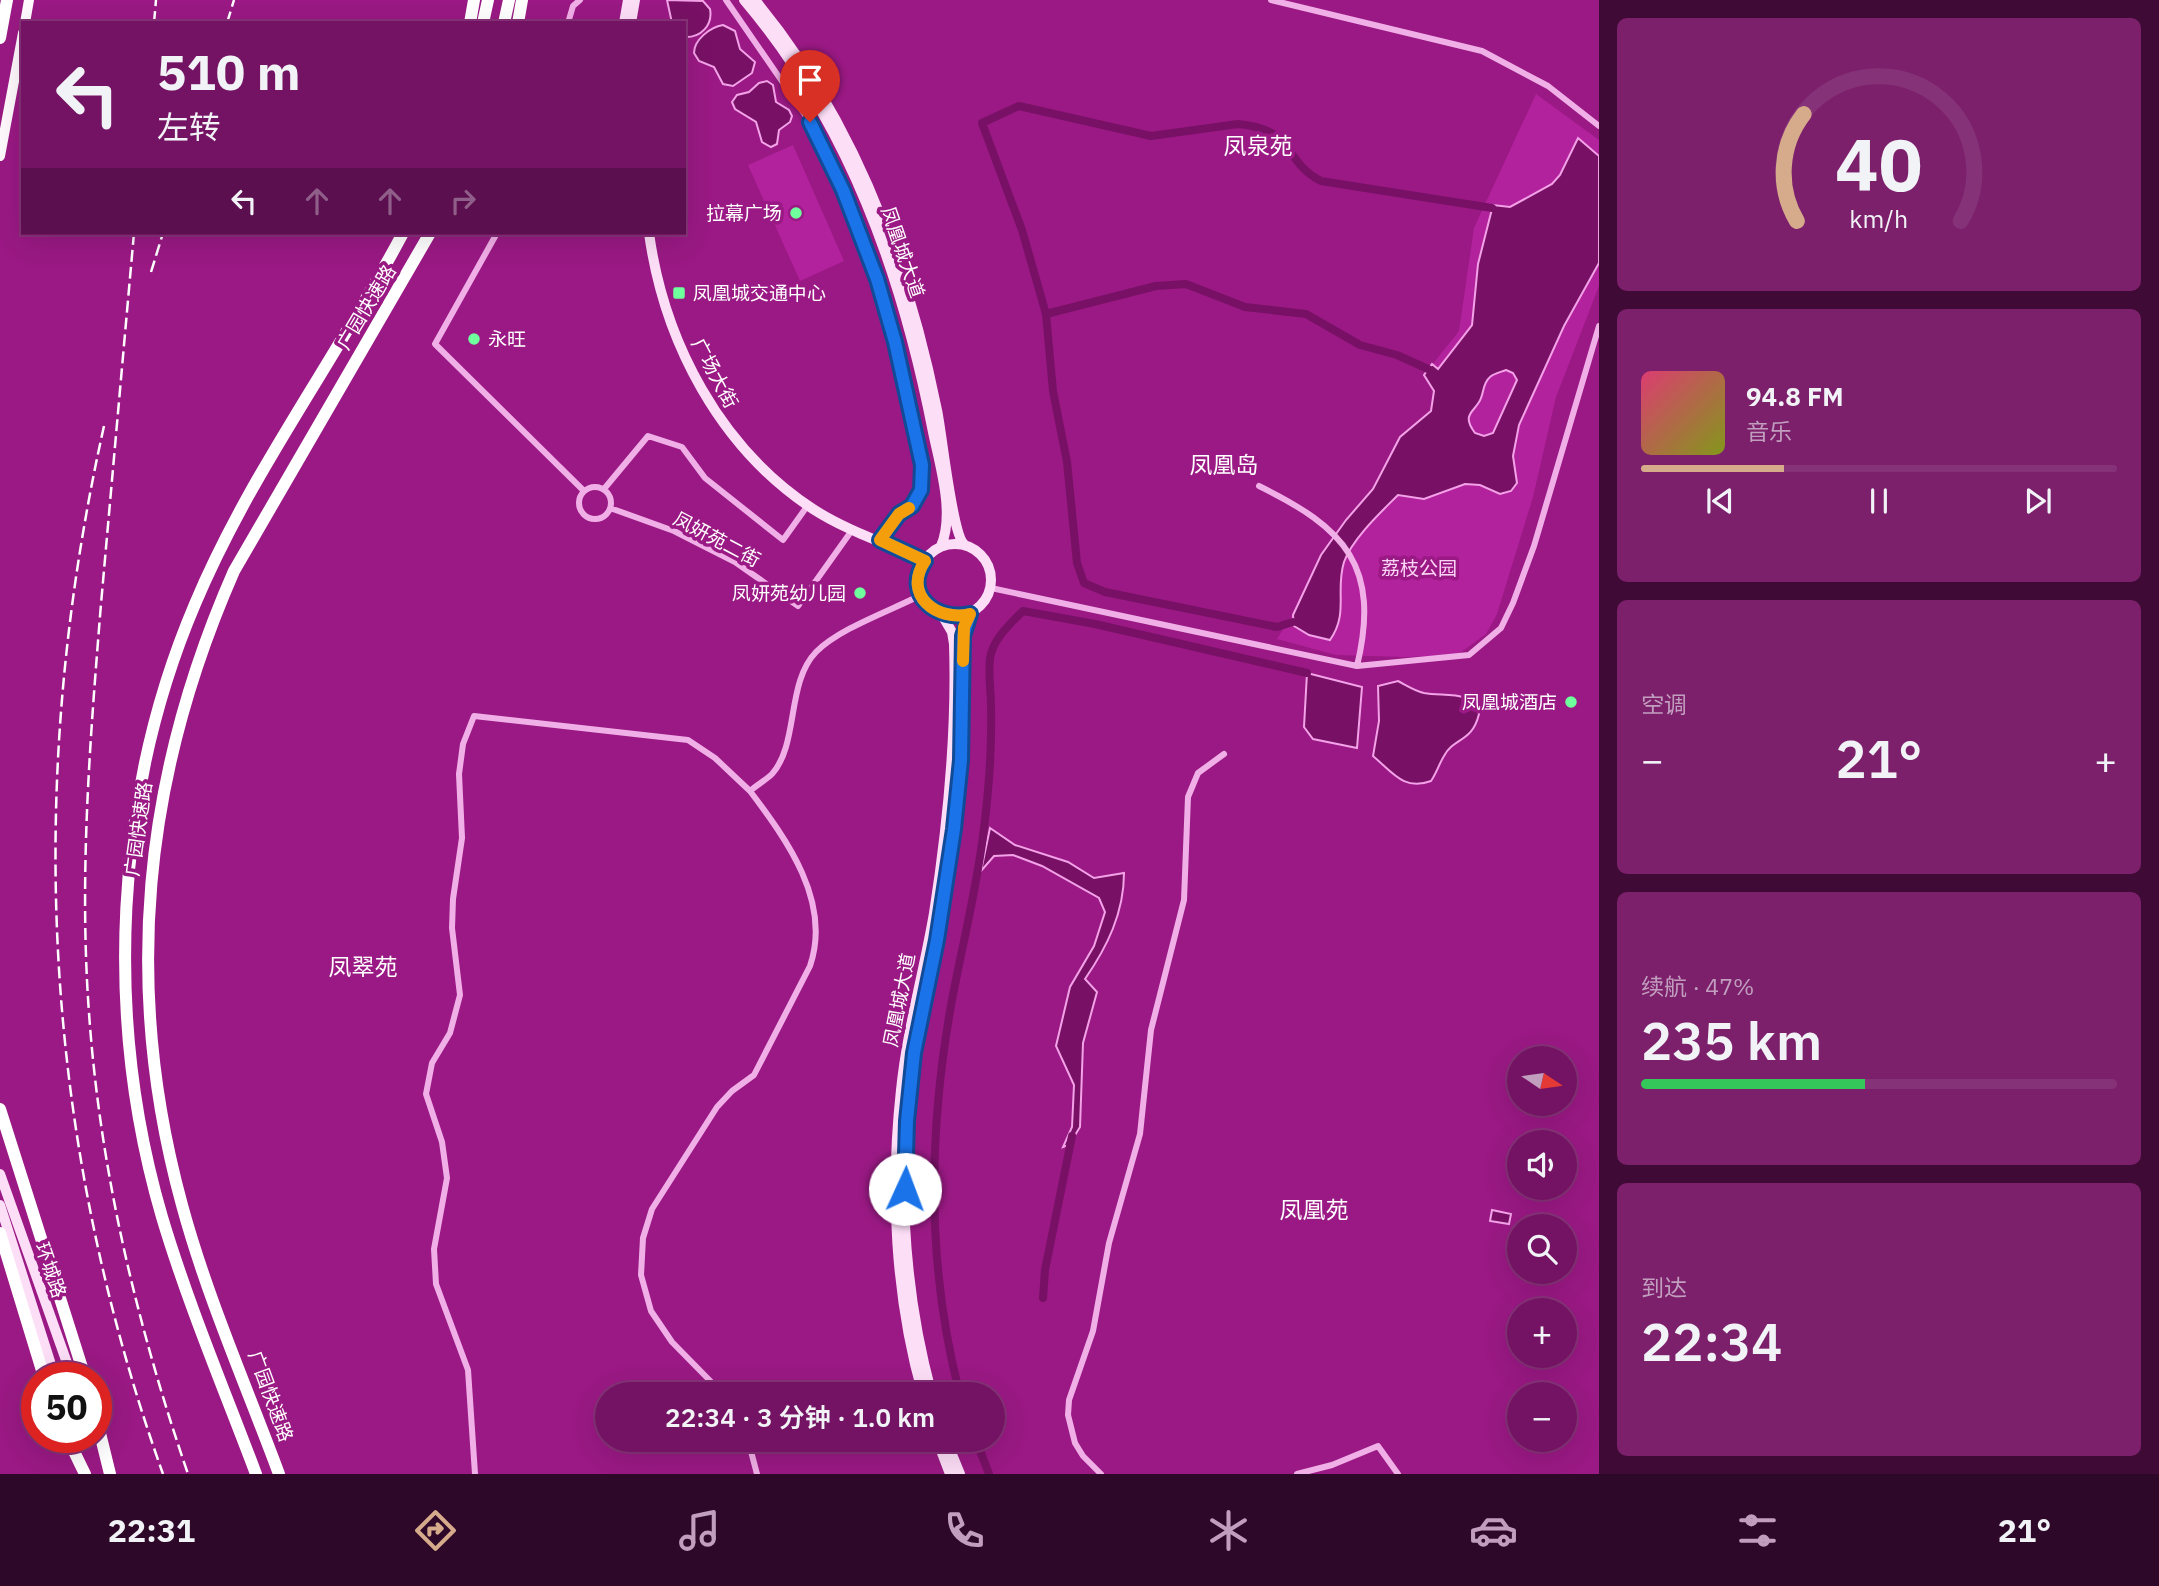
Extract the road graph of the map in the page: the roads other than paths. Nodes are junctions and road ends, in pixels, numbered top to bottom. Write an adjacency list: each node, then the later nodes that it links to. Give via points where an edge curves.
1 (7, 0): 23 (highway)
2 (29, 0): 15 (main road)
3 (474, 0): 16 (highway)
4 (488, 0): 17 (highway)
5 (509, 0): 18 (highway)
6 (522, 0): 19 (highway)
7 (580, 0): 14 (street)
8 (628, 0): 21 (main road)
9 (635, 0): 22 (main road)
10 (726, 0): 41 (street, via 810,122 843,190 895,342 922,465 921,490)
11 (744, 0): 43 (main road, 凤凰城大道, via 827,120 888,257 921,372 939,461 947,530)
12 (755, 0): 42 (main road, 凤凰城大道, via 788,41 830,108 884,223 918,326 943,439 955,528)
13 (1271, 0): 25 (street, via 1482,51 1548,86)
14 (574, 3): 20 (street)
15 (24, 21)
16 (470, 21)
17 (483, 21)
18 (504, 21)
19 (518, 21)
20 (569, 21)
21 (624, 21)
22 (631, 21)
23 (0, 38)
24 (21, 44): 26 (main road)
25 (1599, 126)
26 (0, 156)
27 (402, 235): 72 (highway, 广园快速路, via 249,495 195,603 161,701 140,788 130,856 127,999 136,1093 148,1156 162,1218)
28 (429, 235): 32 (highway, 广园快速路)
29 (436, 235): 32 (highway)
30 (496, 235): 36 (street, via 435,344)
31 (650, 235): 37 (main road, 广场大街, via 676,335 713,411 757,462)
32 (417, 260): 73 (highway, 广园快速路, via 234,570 178,725 154,840 147,945 150,1043 169,1155 200,1260)
33 (1599, 326): 49 (street, via 1534,546 1501,628 1469,655)
34 (1259, 486): 49 (street, via 1305,509 1341,540 1359,573 1365,610)
35 (604, 489): 36 (street); 37 (street, via 648,436 682,447 705,478 783,540); 38 (street)
36 (584, 491): 38 (street, via 580,506 585,515 600,518)
37 (808, 505): 39 (main road, 广场大街)
38 (610, 508): 40 (street, 凤妍苑二街, via 674,531 735,562 798,606)
39 (836, 522): 40 (main road, 广场大街); 41 (main road, 广场大街)
40 (850, 533): 41 (main road, 广场大街)
41 (878, 543): 44 (main road, 广场大街)
42 (964, 544): 43 (main road); 45 (main road, via 988,566)
43 (941, 546): 44 (main road)
44 (923, 564): 46 (main road, via 918,581)
45 (991, 588): 47 (main road, via 981,606); 49 (street)
46 (921, 595): 48 (main road); 51 (street, via 815,653 802,675 782,755 773,773)
47 (970, 614): 48 (main road); 62 (main road, 凤凰城大道, via 963,636 961,760 954,829 914,1053 907,1121 906,1241)
48 (942, 615): 61 (main road, 凤凰城大道, via 954,643 952,763 934,914 904,1066 896,1165 899,1260)
49 (1357, 666)
50 (1224, 754): 78 (street, via 1198,773 1188,797 1184,900 1151,1030 1140,1134 1109,1243 1093,1331 1069,1400 1075,1443)
51 (750, 790): 60 (street, via 788,846 811,895 817,921 815,948 754,1075 723,1098 652,1209 640,1256 645,1293 660,1327); 74 (street, via 688,740 474,716 468,729 460,759 462,838 452,909 460,995 450,1033 432,1063 426,1094 442,1142 447,1178 434,1249 436,1284 468,1370)
52 (0, 1109): 59 (highway)
53 (0, 1174): 58 (main road, 环城路)
54 (0, 1205): 57 (main road, 环城路)
55 (0, 1233): 56 (highway)
56 (39, 1362)
57 (50, 1362)
58 (67, 1362)
59 (80, 1362)
60 (712, 1382)
61 (921, 1382)
62 (929, 1382)
63 (751, 1452): 75 (street)
64 (942, 1452): 76 (main road)
65 (951, 1452): 77 (main road)
66 (75, 1453): 70 (highway)
67 (80, 1453): 70 (main road)
68 (101, 1453): 71 (main road)
69 (104, 1453): 71 (highway)
70 (86, 1474)
71 (109, 1474)
72 (256, 1474)
73 (279, 1474)
74 (475, 1474)
75 (757, 1474)
76 (950, 1474)
77 (960, 1474)
78 (1101, 1474)
79 (1297, 1474): 80 (street, via 1378,1446)
80 (1398, 1474)

